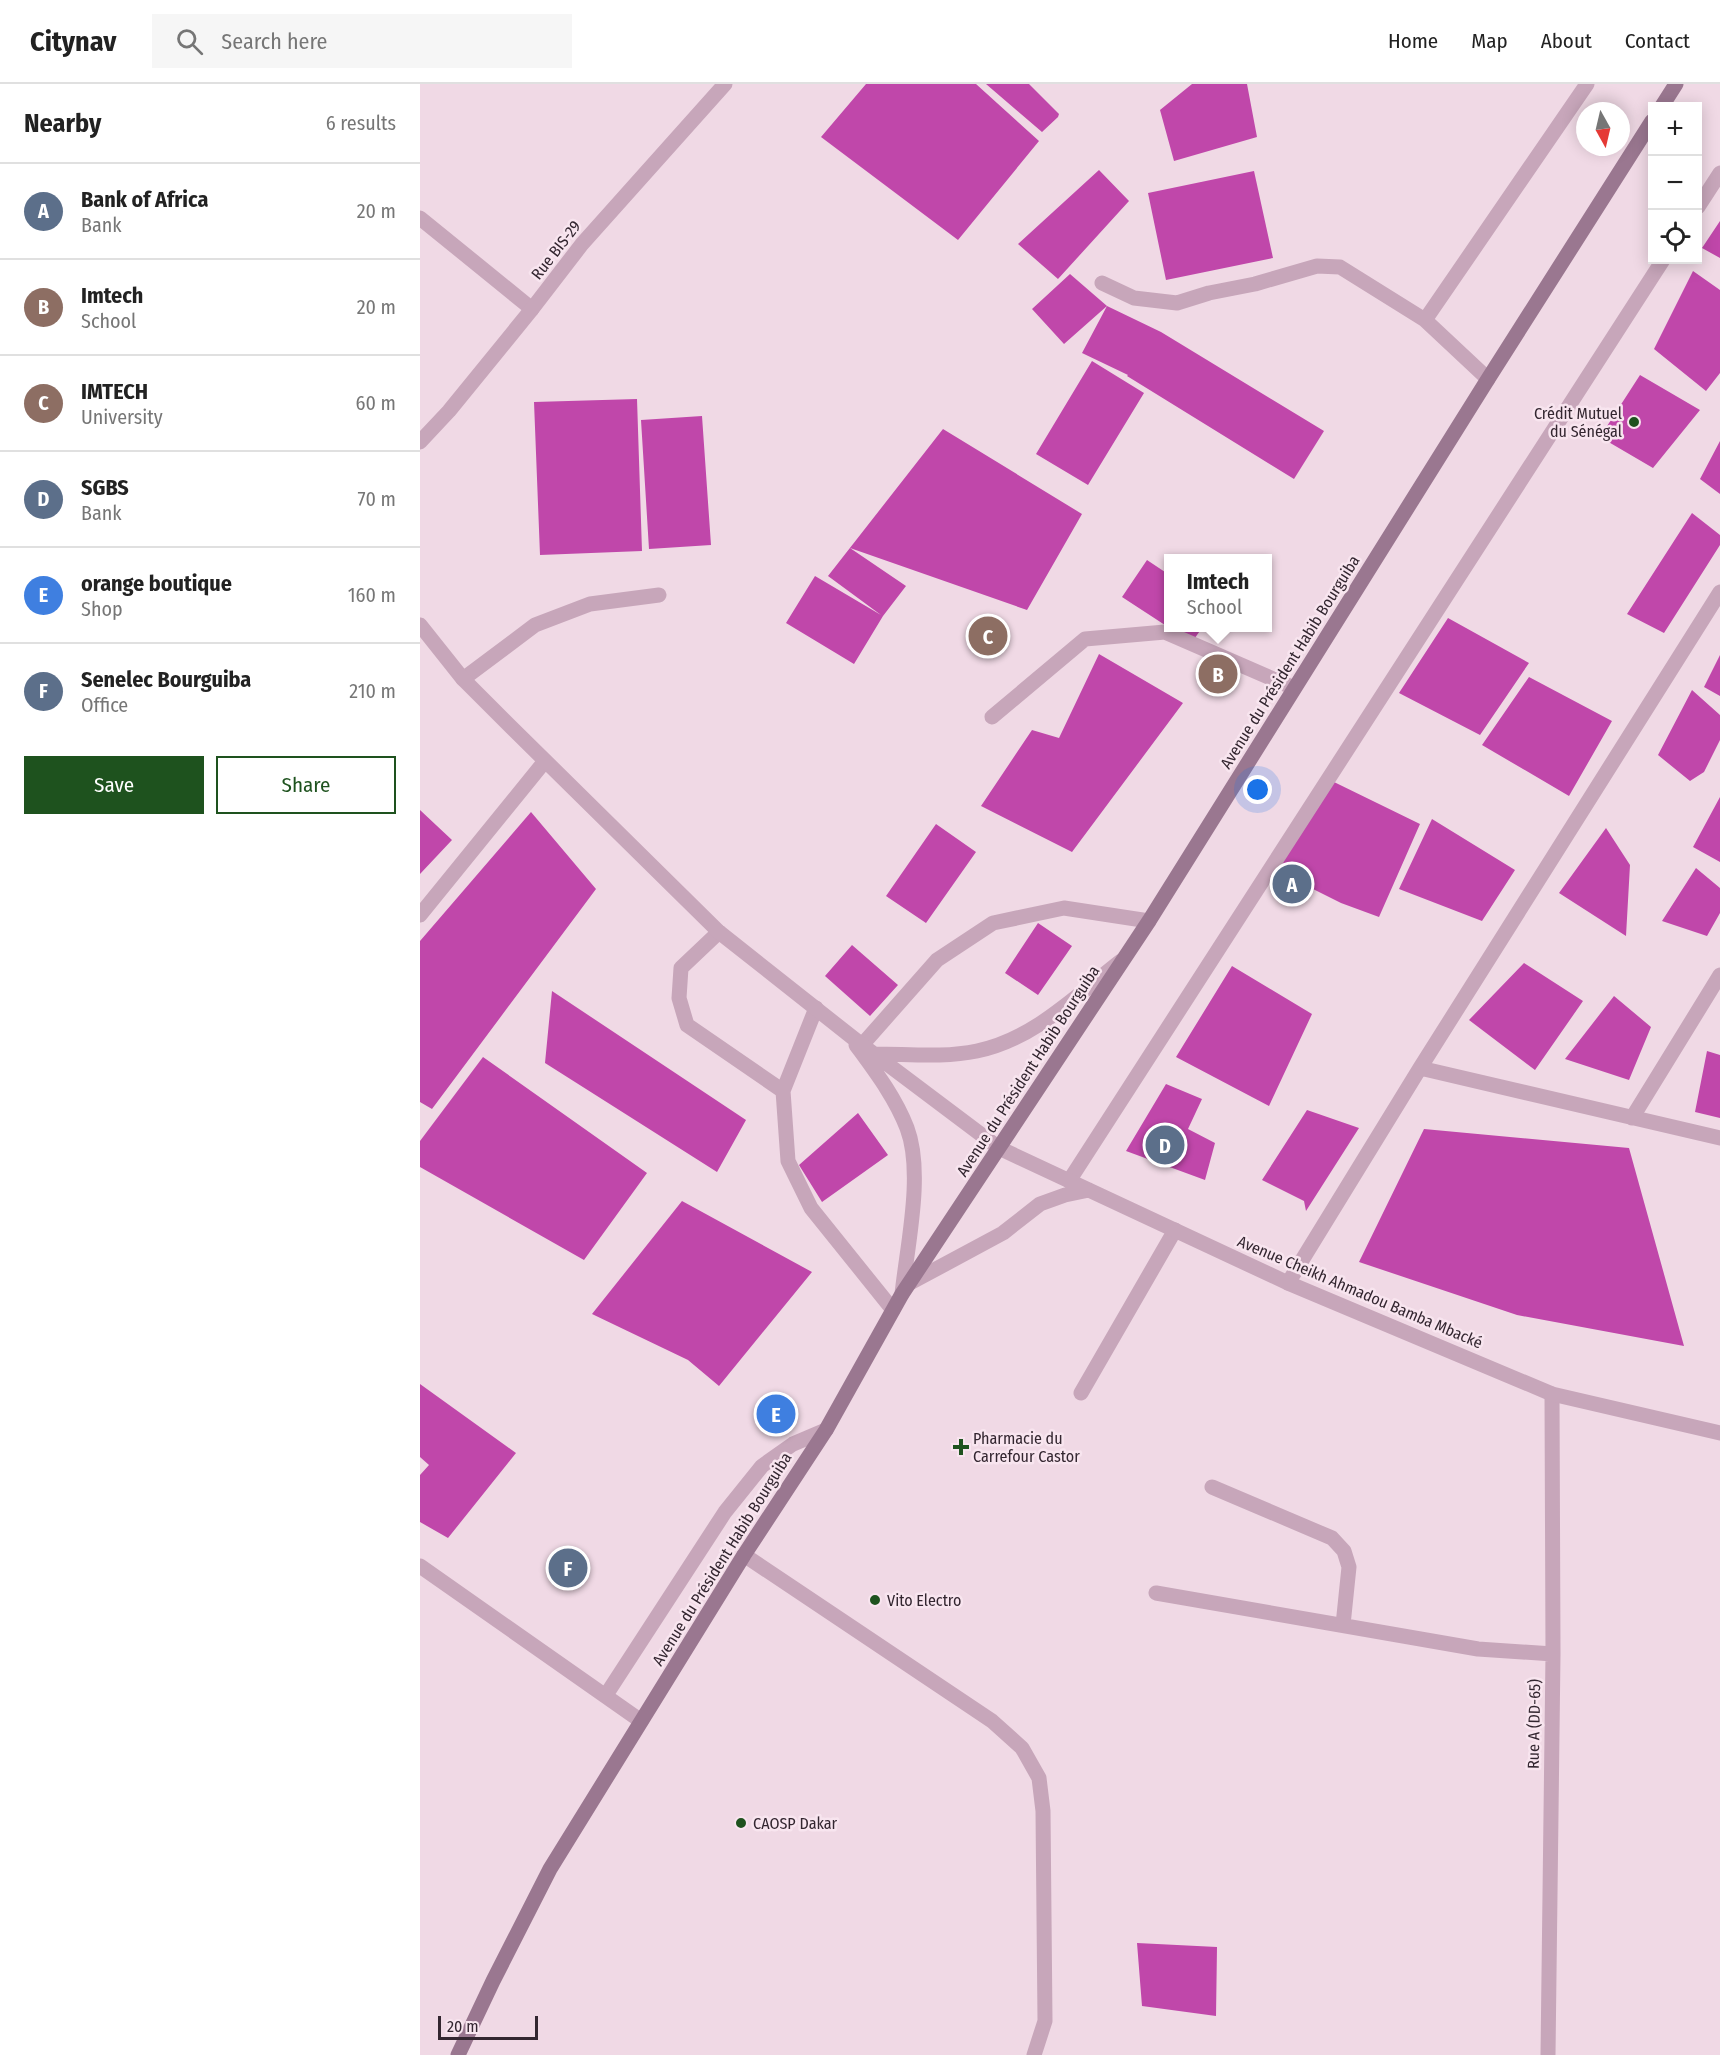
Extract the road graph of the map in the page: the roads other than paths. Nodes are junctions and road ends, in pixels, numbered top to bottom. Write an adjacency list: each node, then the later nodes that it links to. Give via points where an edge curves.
1 (725, 84): 11 (street, Rue BIS-29, via 582,244)
2 (1587, 84): 12 (street)
3 (1676, 84): 4 (main road)
4 (1665, 102)
5 (1648, 129): 13 (main road, Avenue du Président Habib Bourguiba)
6 (1720, 173): 7 (street)
7 (1702, 201)
8 (420, 218): 11 (street)
9 (1660, 264): 35 (street)
10 (1102, 283): 12 (street, via 1134,298 1177,303 1317,266 1340,267)
11 (532, 309): 14 (street, Rue BIS-29)
12 (1425, 320): 13 (street)
13 (1488, 379): 19 (main road, Avenue du Président Habib Bourguiba)
14 (420, 442)
15 (1720, 592): 30 (street)
16 (659, 595): 18 (street, via 590,604 535,625)
17 (420, 626): 18 (street, Avenue Cheikh Ahmadou Bamba Mbacké)
18 (464, 679): 21 (street, Avenue Cheikh Ahmadou Bamba Mbacké)
19 (1294, 688): 20 (street, via 1165,632 1085,639); 23 (main road, Avenue du Président Habib Bourguiba)
20 (992, 717)
21 (545, 761): 22 (street); 24 (street, Avenue Cheikh Ahmadou Bamba Mbacké)
22 (420, 915)
23 (1149, 921): 25 (main road, Avenue du Président Habib Bourguiba); 29 (street, via 1064,908 993,923 937,960)
24 (719, 932): 27 (street, Avenue Cheikh Ahmadou Bamba Mbacké); 31 (street, via 681,968 679,998 687,1025)
25 (1125, 957): 29 (street, via 1041,1024 1011,1039 976,1051 931,1055); 34 (main road, Avenue du Président Habib Bourguiba)
26 (1720, 975): 32 (street)
27 (816, 1008): 28 (street, Avenue Cheikh Ahmadou Bamba Mbacké); 31 (street)
28 (847, 1033): 29 (street, Avenue Cheikh Ahmadou Bamba Mbacké); 39 (street, via 897,1105 908,1130 915,1164)
29 (869, 1049): 34 (street, Avenue Cheikh Ahmadou Bamba Mbacké)
30 (1420, 1068): 32 (street); 38 (street)
31 (783, 1091): 40 (street, via 788,1161 812,1208)
32 (1632, 1118): 33 (street)
33 (1720, 1138)
34 (999, 1148): 35 (street, Avenue Cheikh Ahmadou Bamba Mbacké); 39 (main road, Avenue du Président Habib Bourguiba)
35 (1069, 1180): 36 (street, Avenue Cheikh Ahmadou Bamba Mbacké)
36 (1089, 1190): 37 (street, Avenue Cheikh Ahmadou Bamba Mbacké); 39 (street, via 1041,1204 1003,1233)
37 (1175, 1230): 38 (street, Avenue Cheikh Ahmadou Bamba Mbacké); 41 (street)
38 (1288, 1283): 42 (street, Avenue Cheikh Ahmadou Bamba Mbacké)
39 (906, 1288): 40 (main road, Avenue du Président Habib Bourguiba)
40 (893, 1310): 43 (main road, Avenue du Président Habib Bourguiba)
41 (1081, 1394)
42 (1552, 1394): 44 (street, Avenue Cheikh Ahmadou Bamba Mbacké); 50 (street, Rue A (DD-65))
43 (826, 1430): 46 (main road, Avenue du Président Habib Bourguiba); 51 (street, via 794,1444 762,1466 725,1512)
44 (1720, 1433)
45 (1212, 1487): 49 (street, via 1338,1544 1349,1567)
46 (744, 1555): 52 (main road, Avenue du Président Habib Bourguiba); 54 (street, via 992,1721 1022,1748 1040,1778 1045,2021)
47 (420, 1566): 51 (street)
48 (1156, 1593): 49 (street)
49 (1343, 1625): 50 (street, via 1478,1649)
50 (1552, 1654): 55 (street, Rue A (DD-65))
51 (606, 1695): 52 (street)
52 (641, 1721): 53 (main road, Avenue du Président Habib Bourguiba, via 550,1869)
53 (458, 2055)
54 (1034, 2055)
55 (1548, 2055)

